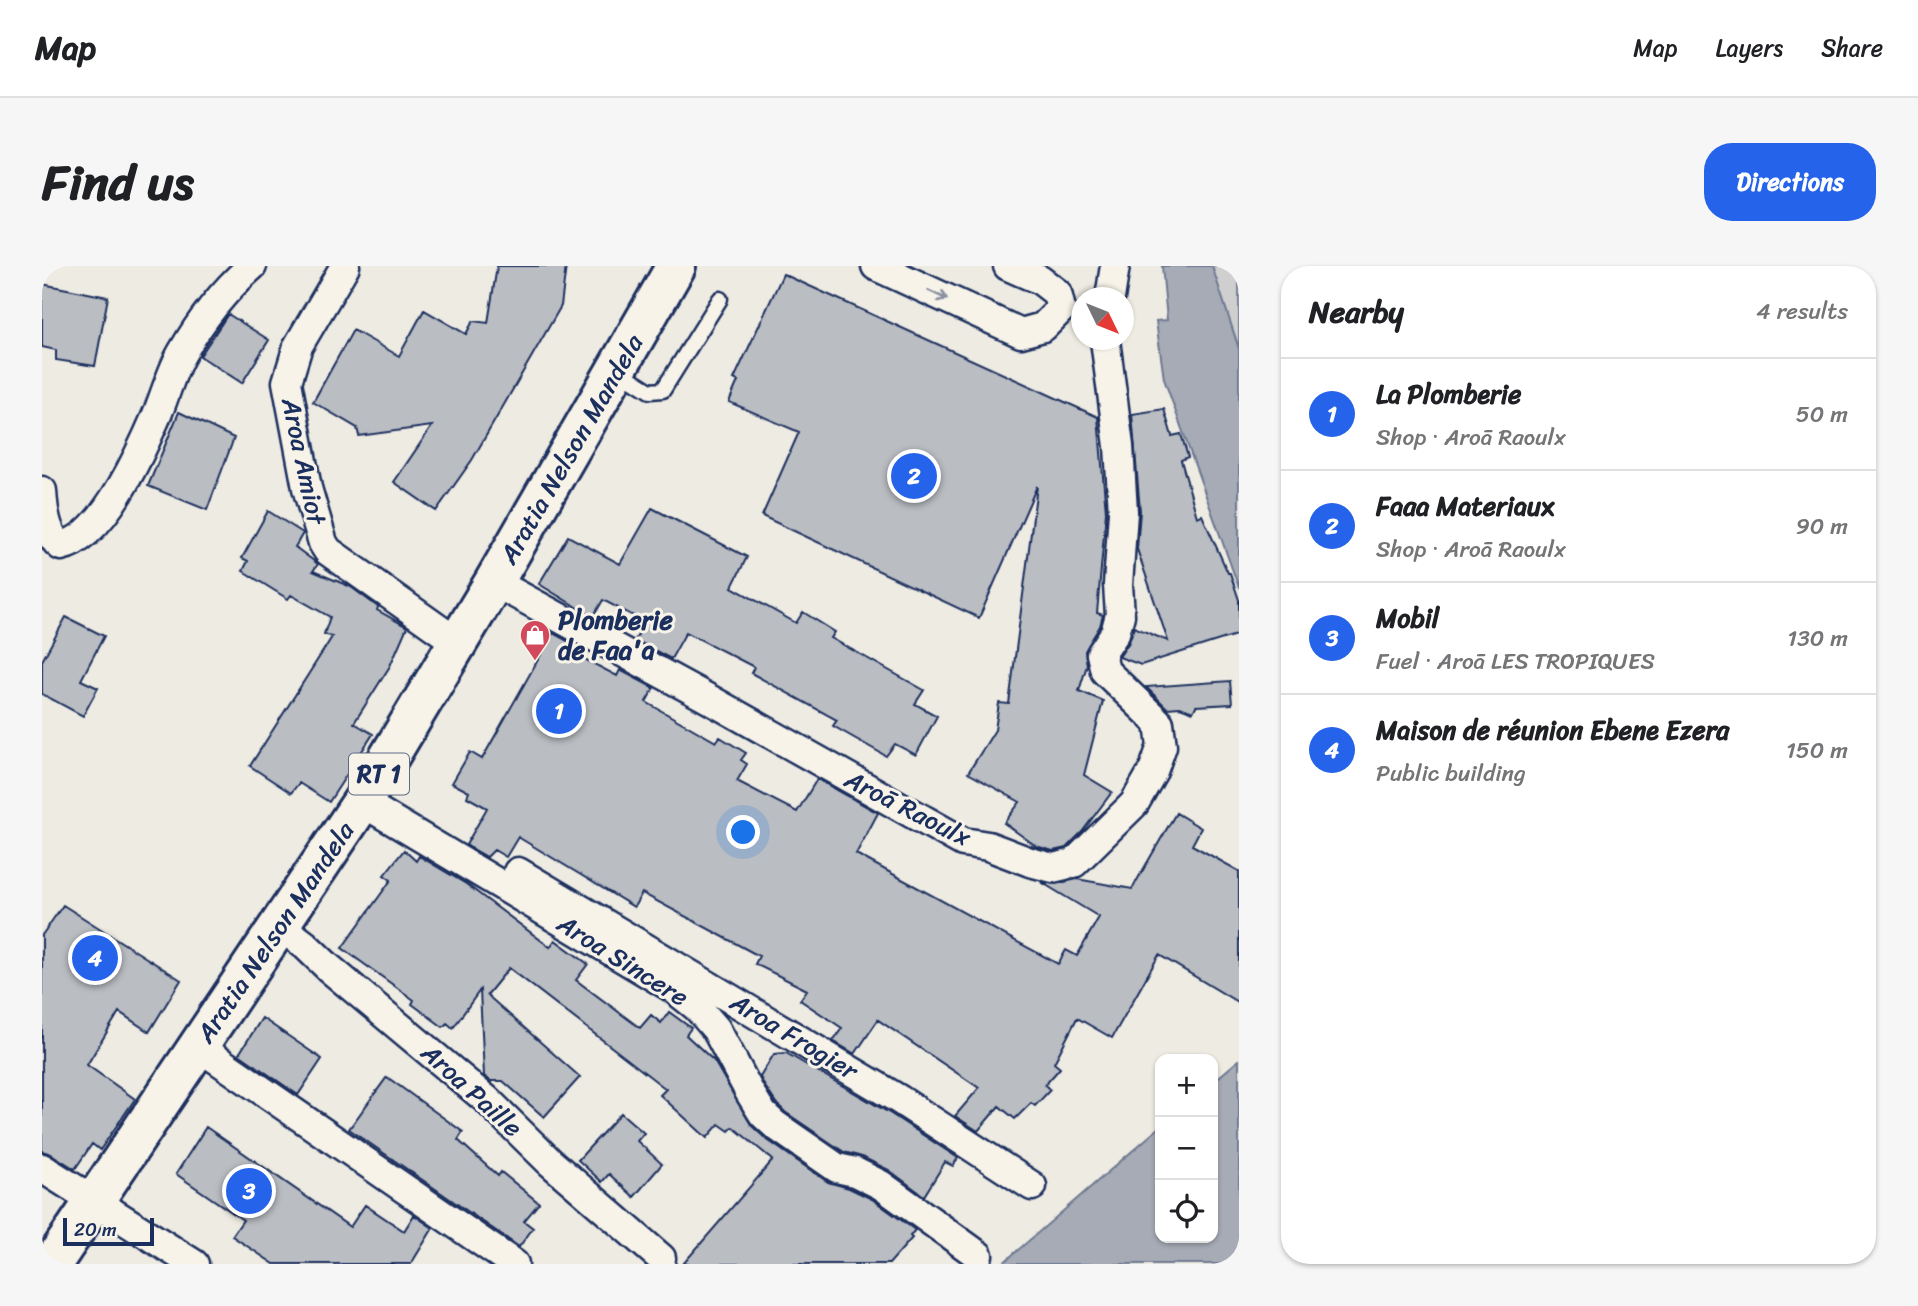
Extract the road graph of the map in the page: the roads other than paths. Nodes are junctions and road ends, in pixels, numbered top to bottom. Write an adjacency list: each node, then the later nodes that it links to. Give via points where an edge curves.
1 (252, 266): 12 (street, via 209,310 180,356 131,466 106,511 86,534 61,546 54,541)
2 (345, 266): 14 (street, Aroa Amiot, via 298,346 287,382 307,488 323,543)
3 (676, 266): 11 (main road, Aratia Nelson Mandela / RT 1)
4 (876, 266): 9 (street, one-way to 9, via 1021,333)
5 (1008, 266): 9 (street, via 1040,280 1057,293)
6 (1115, 266): 7 (street)
7 (1112, 287)
8 (720, 299): 11 (lane, via 663,390 650,391)
9 (1071, 314)
10 (1106, 350): 13 (street, Aroā Raoulx, via 1123,512 1120,615 1101,654 1105,671 1159,723 1162,746 1134,804 1074,863 1053,868 963,842)
11 (616, 369): 13 (main road, Aratia Nelson Mandela / RT 1)
12 (42, 491)
13 (494, 582): 14 (main road, Aratia Nelson Mandela / RT 1)
14 (458, 643): 15 (main road, Aratia Nelson Mandela / RT 1)
15 (367, 793): 16 (main road, Aratia Nelson Mandela / RT 1); 19 (street, Aroa Frogier, via 900,1100); 21 (street, Aroa Sincere, via 673,988 716,1029 750,1093 775,1125 837,1168 881,1185)
16 (280, 926): 17 (main road, Aratia Nelson Mandela / RT 1); 22 (street, Aroa Paille, via 488,1100 550,1162)
17 (199, 1047): 20 (main road, Aratia Nelson Mandela / RT 1); 25 (street)
18 (42, 1168): 20 (street)
19 (1032, 1186)
20 (95, 1201): 23 (main road, Aratia Nelson Mandela / RT 1); 24 (street)
21 (978, 1255)
22 (661, 1258)
23 (52, 1264)
24 (194, 1264)
25 (514, 1264)

